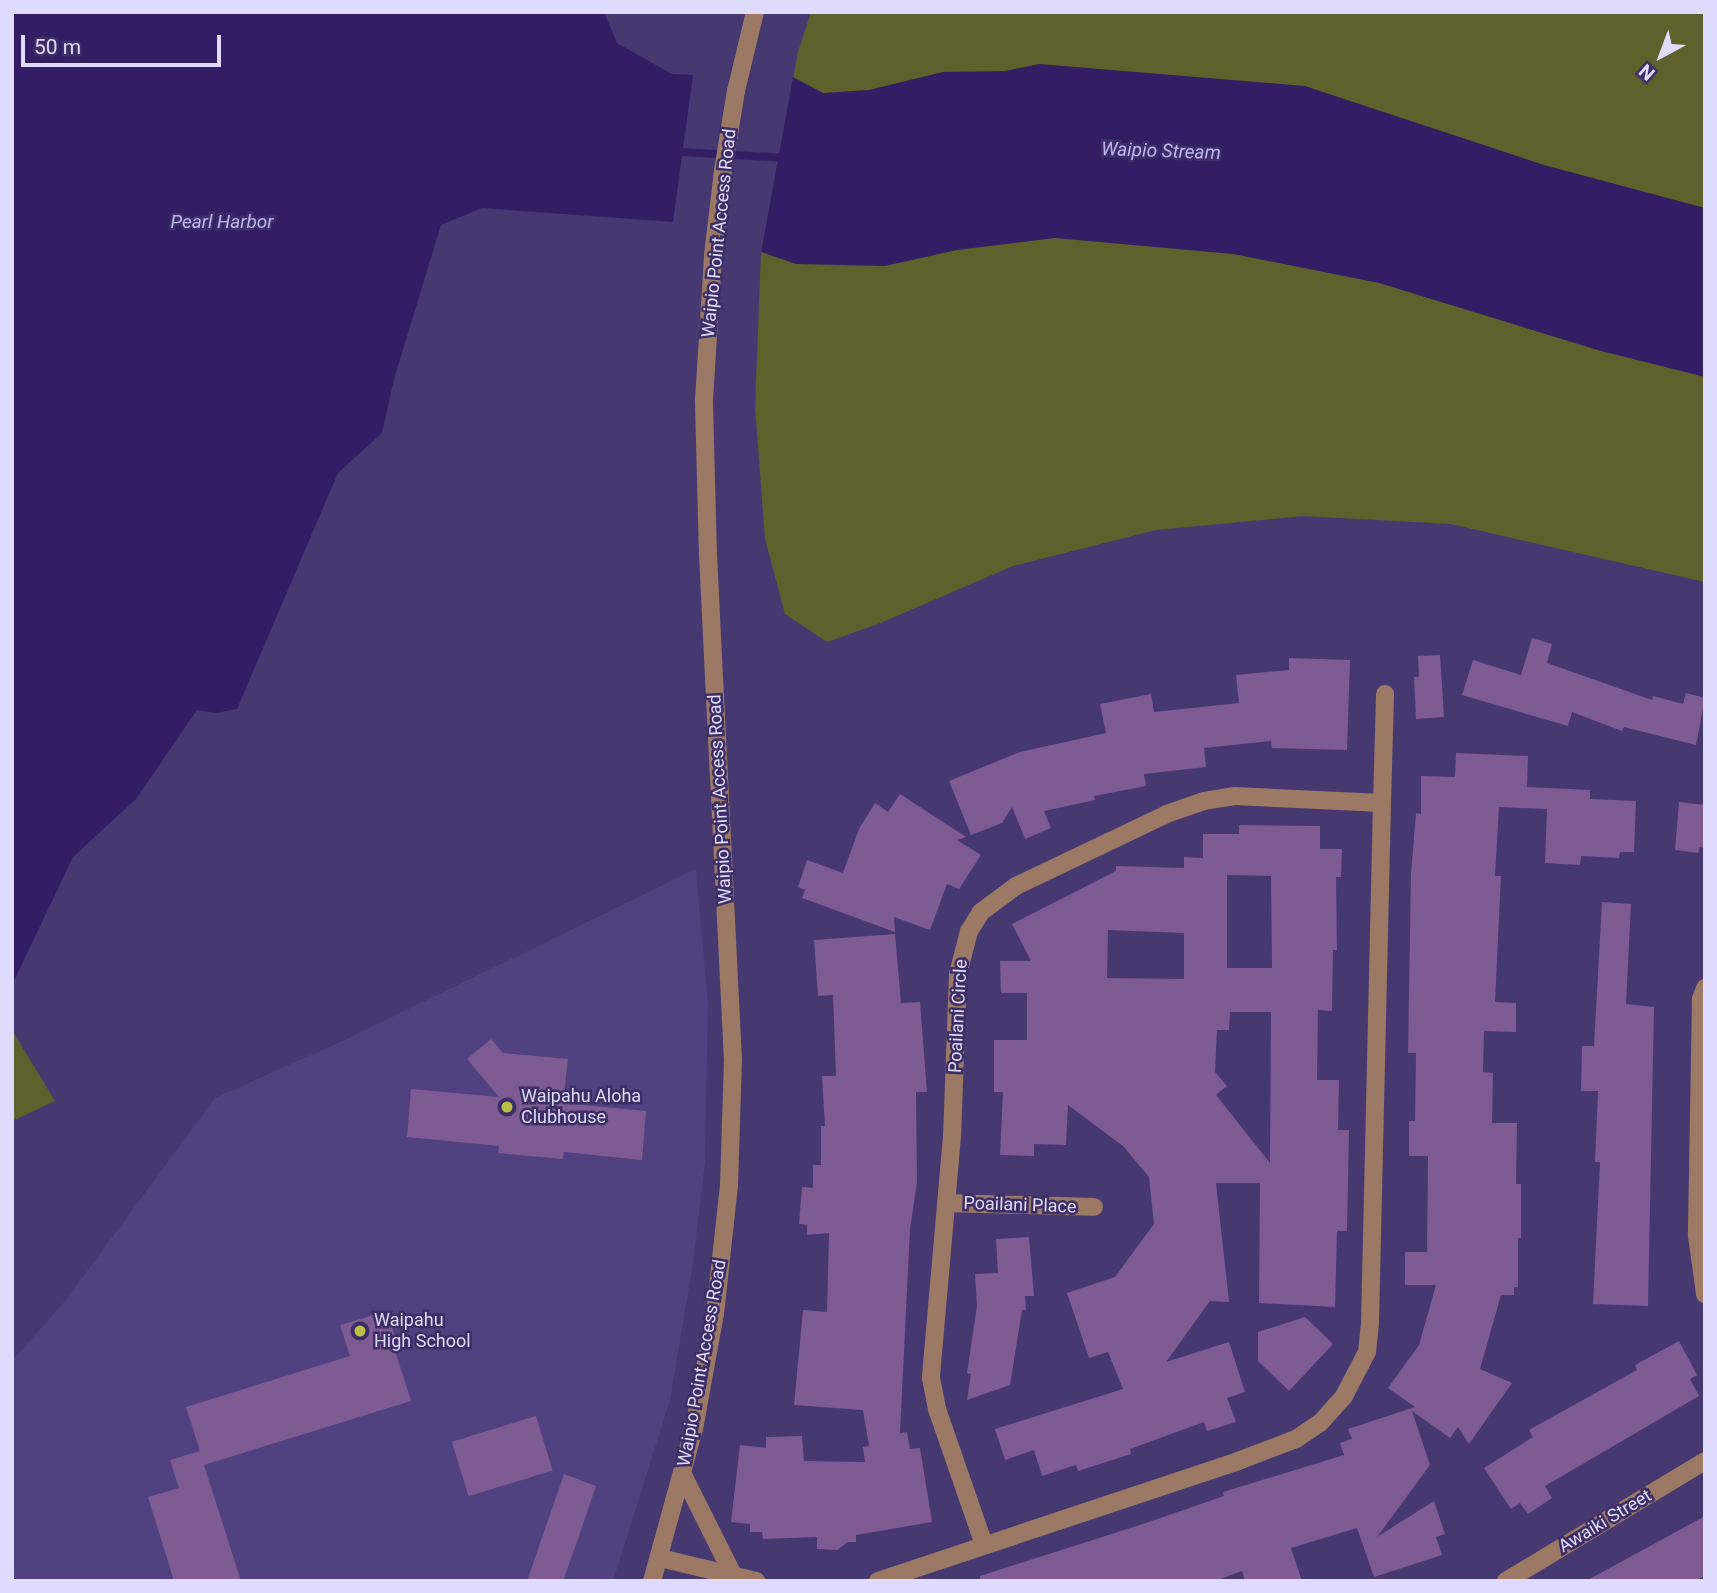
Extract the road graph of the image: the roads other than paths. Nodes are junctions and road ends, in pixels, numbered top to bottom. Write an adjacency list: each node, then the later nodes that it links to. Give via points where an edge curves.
1 (755, 12): 9 (street, Waipio Point Access Road, via 736,91 713,255 704,400 733,1061 729,1186 715,1314)
2 (1385, 694): 3 (street)
3 (1382, 803): 5 (street, Poailani Circle, via 1235,796 1204,801 1016,886 981,912 969,931 958,974); 10 (street, via 1370,1323 1367,1352 1357,1374 1320,1423 1296,1439)
4 (1705, 988): 7 (street, via 1701,999 1697,1236)
5 (946, 1203): 6 (street, Poailani Place); 10 (street, Poailani Circle, via 932,1378 937,1409)
6 (1094, 1207)
7 (1705, 1294)
8 (1705, 1461): 16 (street, Awaiki Street)
9 (683, 1475): 11 (street, Waipio Point Access Road); 12 (street)
10 (984, 1545): 15 (street)
11 (660, 1558): 12 (street); 13 (street, Waipio Point Access Road)
12 (728, 1578): 14 (street)
13 (652, 1581)
14 (756, 1581)
15 (878, 1581)
16 (1506, 1581)

